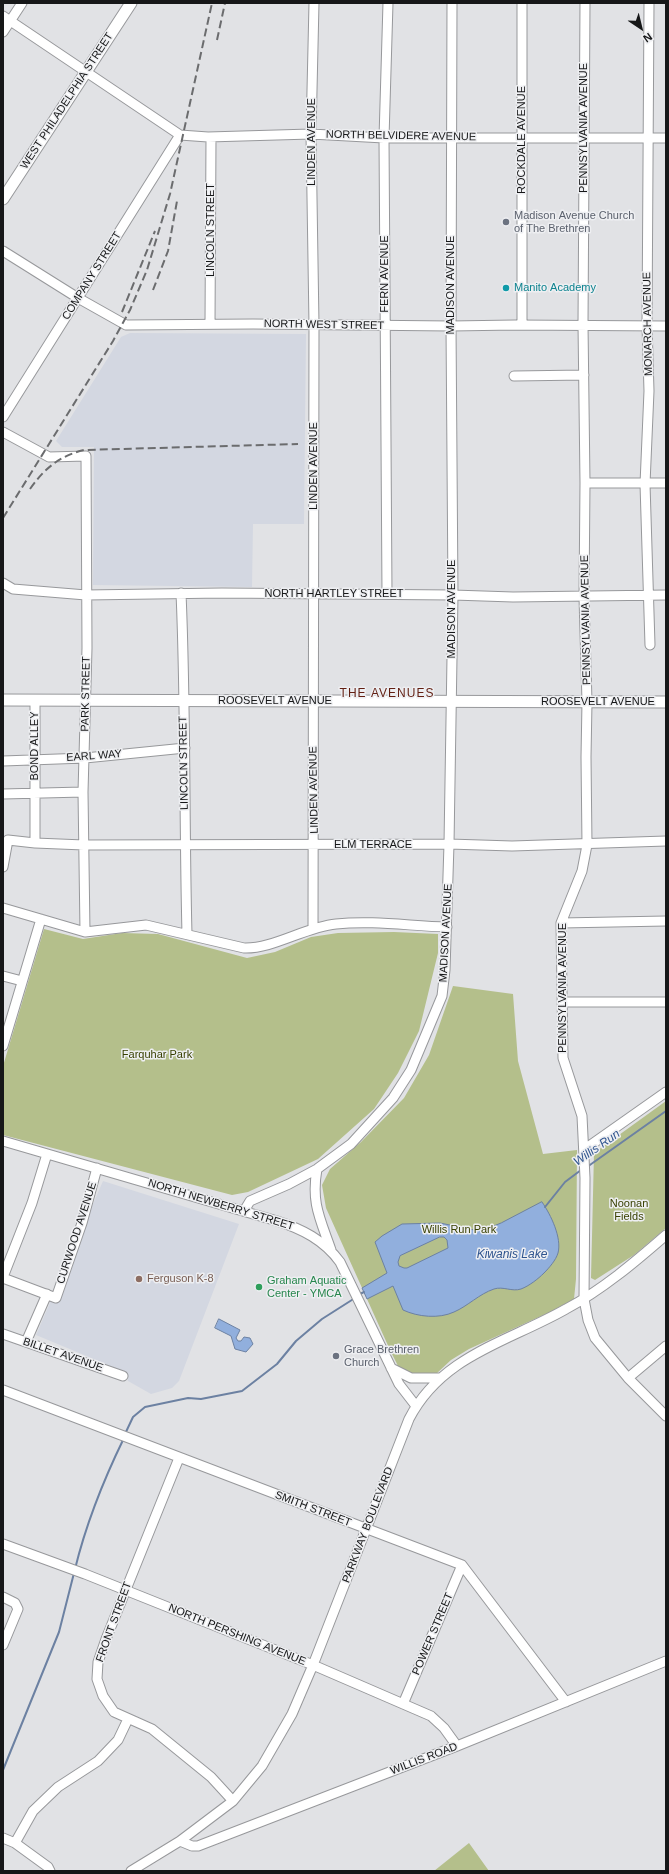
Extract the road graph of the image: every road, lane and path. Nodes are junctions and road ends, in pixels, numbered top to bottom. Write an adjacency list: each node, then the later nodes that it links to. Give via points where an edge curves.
1 (22, 3): 9 (street)
2 (131, 3): 11 (main road, WEST PHILADELPHIA STREET)
3 (314, 3): 12 (street, LINDEN AVENUE)
4 (388, 3): 16 (street, FERN AVENUE)
5 (452, 3): 17 (street, MADISON AVENUE)
6 (522, 3): 15 (street, ROCKDALE AVENUE)
7 (585, 3): 18 (street, PENNSYLVANIA AVENUE)
8 (649, 3): 19 (street, MONARCH AVENUE)
9 (6, 19): 10 (street); 11 (street)
10 (3, 32)
11 (87, 72): 13 (street); 21 (main road, WEST PHILADELPHIA STREET)
12 (311, 134): 14 (street, NORTH BELVIDERE AVENUE); 16 (street, NORTH BELVIDERE AVENUE); 26 (street, LINDEN AVENUE)
13 (180, 135): 14 (street, NORTH BELVIDERE AVENUE); 23 (street, COMPANY STREET)
14 (211, 137): 24 (street, LINCOLN STREET)
15 (522, 137): 17 (street, NORTH BELVIDERE AVENUE); 18 (street, NORTH BELVIDERE AVENUE); 27 (street, ROCKDALE AVENUE)
16 (384, 138): 17 (street, NORTH BELVIDERE AVENUE); 29 (street, FERN AVENUE)
17 (452, 138): 30 (street, MADISON AVENUE)
18 (584, 138): 19 (street, NORTH BELVIDERE AVENUE); 25 (street, PENNSYLVANIA AVENUE)
19 (647, 138): 20 (street, NORTH BELVIDERE AVENUE); 28 (street, MONARCH AVENUE)
20 (666, 138)
21 (3, 199)
22 (3, 251): 23 (street, NORTH WEST STREET)
23 (78, 298): 24 (street, NORTH WEST STREET, via 126,325); 34 (street, COMPANY STREET)
24 (210, 324): 26 (street, NORTH WEST STREET)
25 (583, 324): 27 (street, NORTH WEST STREET); 28 (street, NORTH WEST STREET); 32 (street, PENNSYLVANIA AVENUE)
26 (314, 325): 29 (street, NORTH WEST STREET); 41 (street, LINDEN AVENUE)
27 (522, 325): 30 (street, NORTH WEST STREET)
28 (647, 325): 31 (street, NORTH WEST STREET); 38 (street, MONARCH AVENUE, via 649,391)
29 (385, 326): 30 (street, NORTH WEST STREET); 42 (street, FERN AVENUE)
30 (451, 326): 44 (street, MADISON AVENUE)
31 (666, 326)
32 (584, 375): 33 (street); 36 (street, PENNSYLVANIA AVENUE)
33 (514, 376)
34 (3, 417)
35 (3, 432): 43 (street, PARK STREET, via 49,457 86,456)
36 (585, 483): 38 (street); 47 (street, PENNSYLVANIA AVENUE)
37 (666, 483): 38 (street)
38 (645, 484): 45 (street, MONARCH AVENUE)
39 (3, 583): 43 (street, NORTH HARTLEY STREET, via 13,589)
40 (181, 593): 41 (street, NORTH HARTLEY STREET); 43 (street, NORTH HARTLEY STREET); 53 (street, LINCOLN STREET)
41 (314, 593): 42 (street, NORTH HARTLEY STREET); 52 (street, LINDEN AVENUE)
42 (387, 594): 44 (street, NORTH HARTLEY STREET)
43 (86, 595): 51 (street, PARK STREET)
44 (453, 595): 47 (street, NORTH HARTLEY STREET); 54 (street, MADISON AVENUE)
45 (648, 595): 46 (street, NORTH HARTLEY STREET); 47 (street, NORTH HARTLEY STREET); 48 (street, MONARCH AVENUE)
46 (666, 595)
47 (584, 597): 55 (street, PENNSYLVANIA AVENUE)
48 (650, 645)
49 (3, 700): 50 (main road, ROOSEVELT AVENUE)
50 (35, 700): 51 (main road, ROOSEVELT AVENUE); 59 (street, BOND ALLEY)
51 (86, 700): 53 (main road, ROOSEVELT AVENUE); 58 (street, PARK STREET)
52 (314, 700): 53 (main road, ROOSEVELT AVENUE); 54 (main road, ROOSEVELT AVENUE); 69 (street, LINDEN AVENUE)
53 (183, 701): 57 (street, LINCOLN STREET)
54 (451, 701): 55 (main road, ROOSEVELT AVENUE); 68 (street, MADISON AVENUE)
55 (588, 702): 56 (main road, ROOSEVELT AVENUE); 70 (street, PENNSYLVANIA AVENUE)
56 (666, 702)
57 (185, 748): 58 (street, EARL WAY); 67 (street, LINCOLN STREET)
58 (85, 758): 59 (street, EARL WAY); 61 (street, PARK STREET)
59 (35, 760): 60 (street, EARL WAY); 62 (street, BOND ALLEY)
60 (3, 761)
61 (83, 792): 62 (street); 66 (street, PARK STREET)
62 (35, 793): 63 (street); 65 (street, BOND ALLEY)
63 (3, 794)
64 (666, 841): 70 (street, ELM TERRACE)
65 (35, 843): 66 (street, ELM TERRACE); 71 (street, ELM TERRACE, via 8,840)
66 (84, 844): 67 (street, ELM TERRACE); 78 (street, PARK STREET)
67 (184, 844): 69 (street, ELM TERRACE); 79 (street, LINCOLN STREET)
68 (449, 844): 69 (street, ELM TERRACE); 70 (street, ELM TERRACE); 76 (street, MADISON AVENUE)
69 (314, 845): 77 (street, LINDEN AVENUE)
70 (587, 845): 75 (street, PENNSYLVANIA AVENUE, via 582,871)
71 (3, 867)
72 (3, 908): 73 (street)
73 (41, 919): 78 (street); 81 (street)
74 (666, 921): 75 (street)
75 (561, 924): 82 (street, PENNSYLVANIA AVENUE)
76 (447, 927): 77 (street, via 390,923 337,924); 91 (street, MADISON AVENUE, via 442,996 411,1070 393,1098 351,1144)
77 (313, 928): 79 (street, via 254,948 244,948)
78 (85, 932): 79 (street, via 146,925)
79 (187, 934)
80 (3, 976): 81 (street)
81 (22, 981): 84 (street)
82 (562, 1002): 83 (street); 88 (street, PENNSYLVANIA AVENUE, via 563,1058 582,1116)
83 (666, 1002)
84 (5, 1031): 85 (street)
85 (3, 1046)
86 (666, 1092): 88 (street)
87 (3, 1141): 89 (street, NORTH NEWBERRY STREET)
88 (585, 1153): 97 (street, PENNSYLVANIA AVENUE)
89 (47, 1154): 90 (street, NORTH NEWBERRY STREET); 95 (street, via 32,1203)
90 (97, 1168): 92 (street, NORTH NEWBERRY STREET); 96 (street, CURWOOD AVENUE, via 83,1220 56,1298)
91 (317, 1169): 92 (street, MADISON AVENUE, via 250,1201); 94 (street, via 315,1201)
92 (244, 1211): 94 (street, NORTH NEWBERRY STREET, via 295,1226)
93 (666, 1235): 97 (street, PARKWAY BOULEVARD)
94 (331, 1250): 101 (street, NORTH NEWBERRY STREET, via 340,1262)
95 (3, 1277): 96 (street)
96 (47, 1294): 99 (street, CURWOOD AVENUE)
97 (584, 1299): 103 (street, PARKWAY BOULEVARD, via 473,1354); 104 (street, PENNSYLVANIA AVENUE, via 595,1338)
98 (3, 1334): 99 (street, BILLET AVENUE)
99 (26, 1342): 102 (street, BILLET AVENUE)
100 (666, 1346): 104 (street)
101 (391, 1368): 103 (street, via 411,1378); 106 (street, NORTH NEWBERRY STREET, via 399,1384)
102 (123, 1376)
103 (440, 1378): 106 (street, PARKWAY BOULEVARD)
104 (628, 1378): 107 (street, PENNSYLVANIA AVENUE)
105 (3, 1390): 108 (street, SMITH STREET)
106 (416, 1406): 109 (street, PARKWAY BOULEVARD, via 398,1445)
107 (666, 1416)
108 (179, 1458): 109 (street, SMITH STREET); 112 (street, FRONT STREET)
109 (367, 1529): 111 (street, SMITH STREET); 116 (street, PARKWAY BOULEVARD)
110 (3, 1544): 112 (street, NORTH PERSHING AVENUE)
111 (462, 1565): 117 (street); 118 (street, POWER STREET)
112 (126, 1591): 116 (street, NORTH PERSHING AVENUE); 119 (street, FRONT STREET, via 98,1662 97,1679 103,1696 114,1712)
113 (3, 1597): 114 (street, via 15,1604 18,1609)
114 (3, 1645)
115 (666, 1661): 117 (street, WILLIS ROAD)
116 (313, 1665): 118 (street, NORTH PERSHING AVENUE); 121 (street, PARKWAY BOULEVARD, via 292,1714 262,1766)
117 (566, 1702): 120 (street, WILLIS ROAD)
118 (403, 1704): 120 (street, NORTH PERSHING AVENUE, via 431,1716)
119 (128, 1719): 121 (street, FRONT STREET, via 152,1729 211,1777); 124 (street, via 118,1740 98,1761 58,1787 33,1811)
120 (457, 1746): 123 (street, WILLIS ROAD, via 198,1846)
121 (233, 1801): 123 (street, PARKWAY BOULEVARD)
122 (3, 1838): 124 (street)
123 (180, 1841): 126 (street, PARKWAY BOULEVARD)
124 (15, 1843): 125 (street)
125 (50, 1871)
126 (131, 1871)

